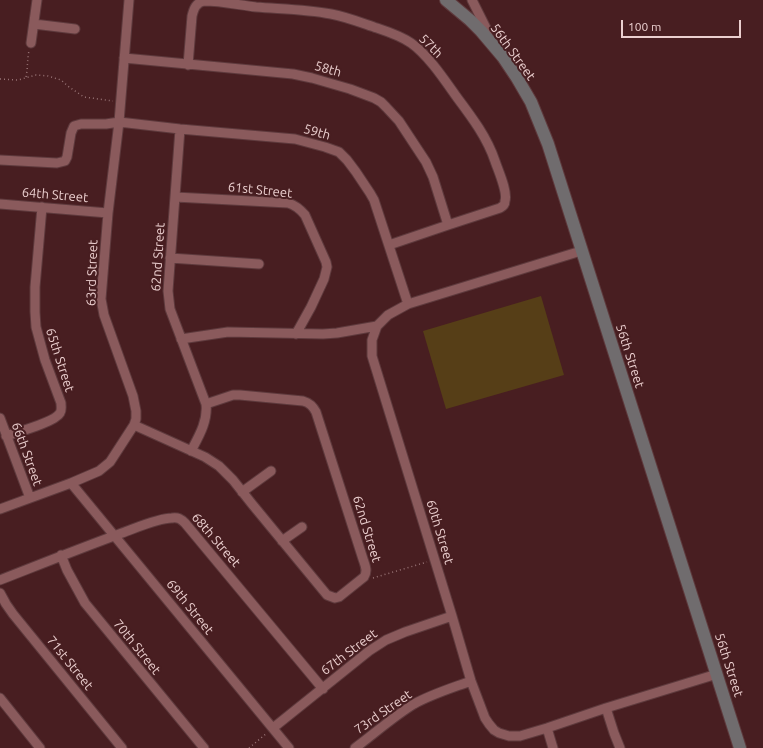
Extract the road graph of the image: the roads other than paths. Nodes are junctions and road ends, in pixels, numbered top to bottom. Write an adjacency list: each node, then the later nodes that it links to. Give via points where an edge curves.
1 (37, 0): 5 (street)
2 (129, 0): 9 (street, 63rd Street)
3 (446, 0): 7 (street, 56th Street)
4 (472, 0): 7 (street)
5 (34, 24): 6 (street); 8 (street)
6 (75, 29)
7 (489, 40): 20 (street, 56th Street, via 503,57 531,102 548,144)
8 (31, 43)
9 (124, 58): 10 (street, 58th); 11 (street, 63rd Street)
10 (188, 65): 18 (street, 58th, via 302,75 350,89 381,102 399,121 426,162); 18 (street, 57th, via 194,9 204,1 332,14 357,21 411,43 444,80 482,133 492,152 506,196 504,205 500,208)
11 (119, 122): 12 (street, 59th); 13 (street, 59th, via 74,126 67,158 62,162); 17 (street, 63rd Street)
12 (180, 129): 14 (street, 62nd Street); 19 (street, 59th, via 295,139 339,152 374,200)
13 (0, 160)
14 (175, 197): 21 (street, 62nd Street); 25 (street, 61st Street, via 288,203 302,211 327,267 324,279)
15 (0, 204): 16 (street, 64th Street)
16 (42, 207): 17 (street, 64th Street); 30 (street, 65th Street, via 35,287 36,327 61,410 60,414 48,422)
17 (108, 213): 29 (street, 63rd Street, via 101,299 107,325 133,396 136,411)
18 (448, 225): 19 (street, 57th)
19 (389, 245): 23 (street, 59th)
20 (581, 251): 23 (street); 44 (street, 56th Street)
21 (170, 258): 22 (street); 26 (street, 62nd Street, via 168,301)
22 (259, 264)
23 (408, 304): 24 (street, via 388,315)
24 (377, 326): 25 (street, via 337,333); 43 (street, 60th Street, via 372,340 372,356)
25 (296, 334): 26 (street, via 228,332)
26 (181, 339): 27 (street, 62nd Street)
27 (206, 404): 31 (street, 62nd Street, via 206,419); 39 (street, 62nd Street, via 240,394 308,402 316,412 364,559 366,575 339,597 331,597)
28 (0, 418): 30 (street, 66th Street)
29 (134, 425): 31 (street, 62nd Street); 33 (street, via 105,467)
30 (6, 436): 35 (street, 66th Street)
31 (191, 451): 34 (street, 62nd Street, via 220,466)
32 (271, 471): 34 (street)
33 (71, 483): 35 (street); 38 (street, 69th Street)
34 (242, 492): 39 (street, 62nd Street)
35 (30, 498): 36 (street)
36 (0, 509)
37 (302, 526): 39 (street)
38 (115, 536): 40 (street, 68th Street); 46 (street, 68th Street, via 162,519 180,518 186,522); 49 (street, 69th Street)
39 (282, 541)
40 (61, 556): 41 (street, 68th Street); 53 (street, 70th Street, via 85,603)
41 (0, 580)
42 (0, 593): 52 (street, 71st Street, via 13,614)
43 (452, 616): 45 (street, 60th Street); 46 (street, 67th Street, via 386,640)
44 (717, 674): 48 (street, 60th Street); 58 (street, 56th Street)
45 (471, 681): 50 (street, 60th Street, via 485,718 499,733 520,736); 55 (street, 73rd Street, via 415,703)
46 (323, 689): 49 (street, 67th Street)
47 (0, 698): 51 (street)
48 (606, 708): 50 (street, 60th Street); 57 (street)
49 (273, 728): 54 (street, 69th Street)
50 (547, 728): 56 (street)
51 (40, 748)
52 (122, 748)
53 (204, 748)
54 (289, 748)
55 (355, 748)
56 (553, 748)
57 (620, 748)
58 (740, 748)

